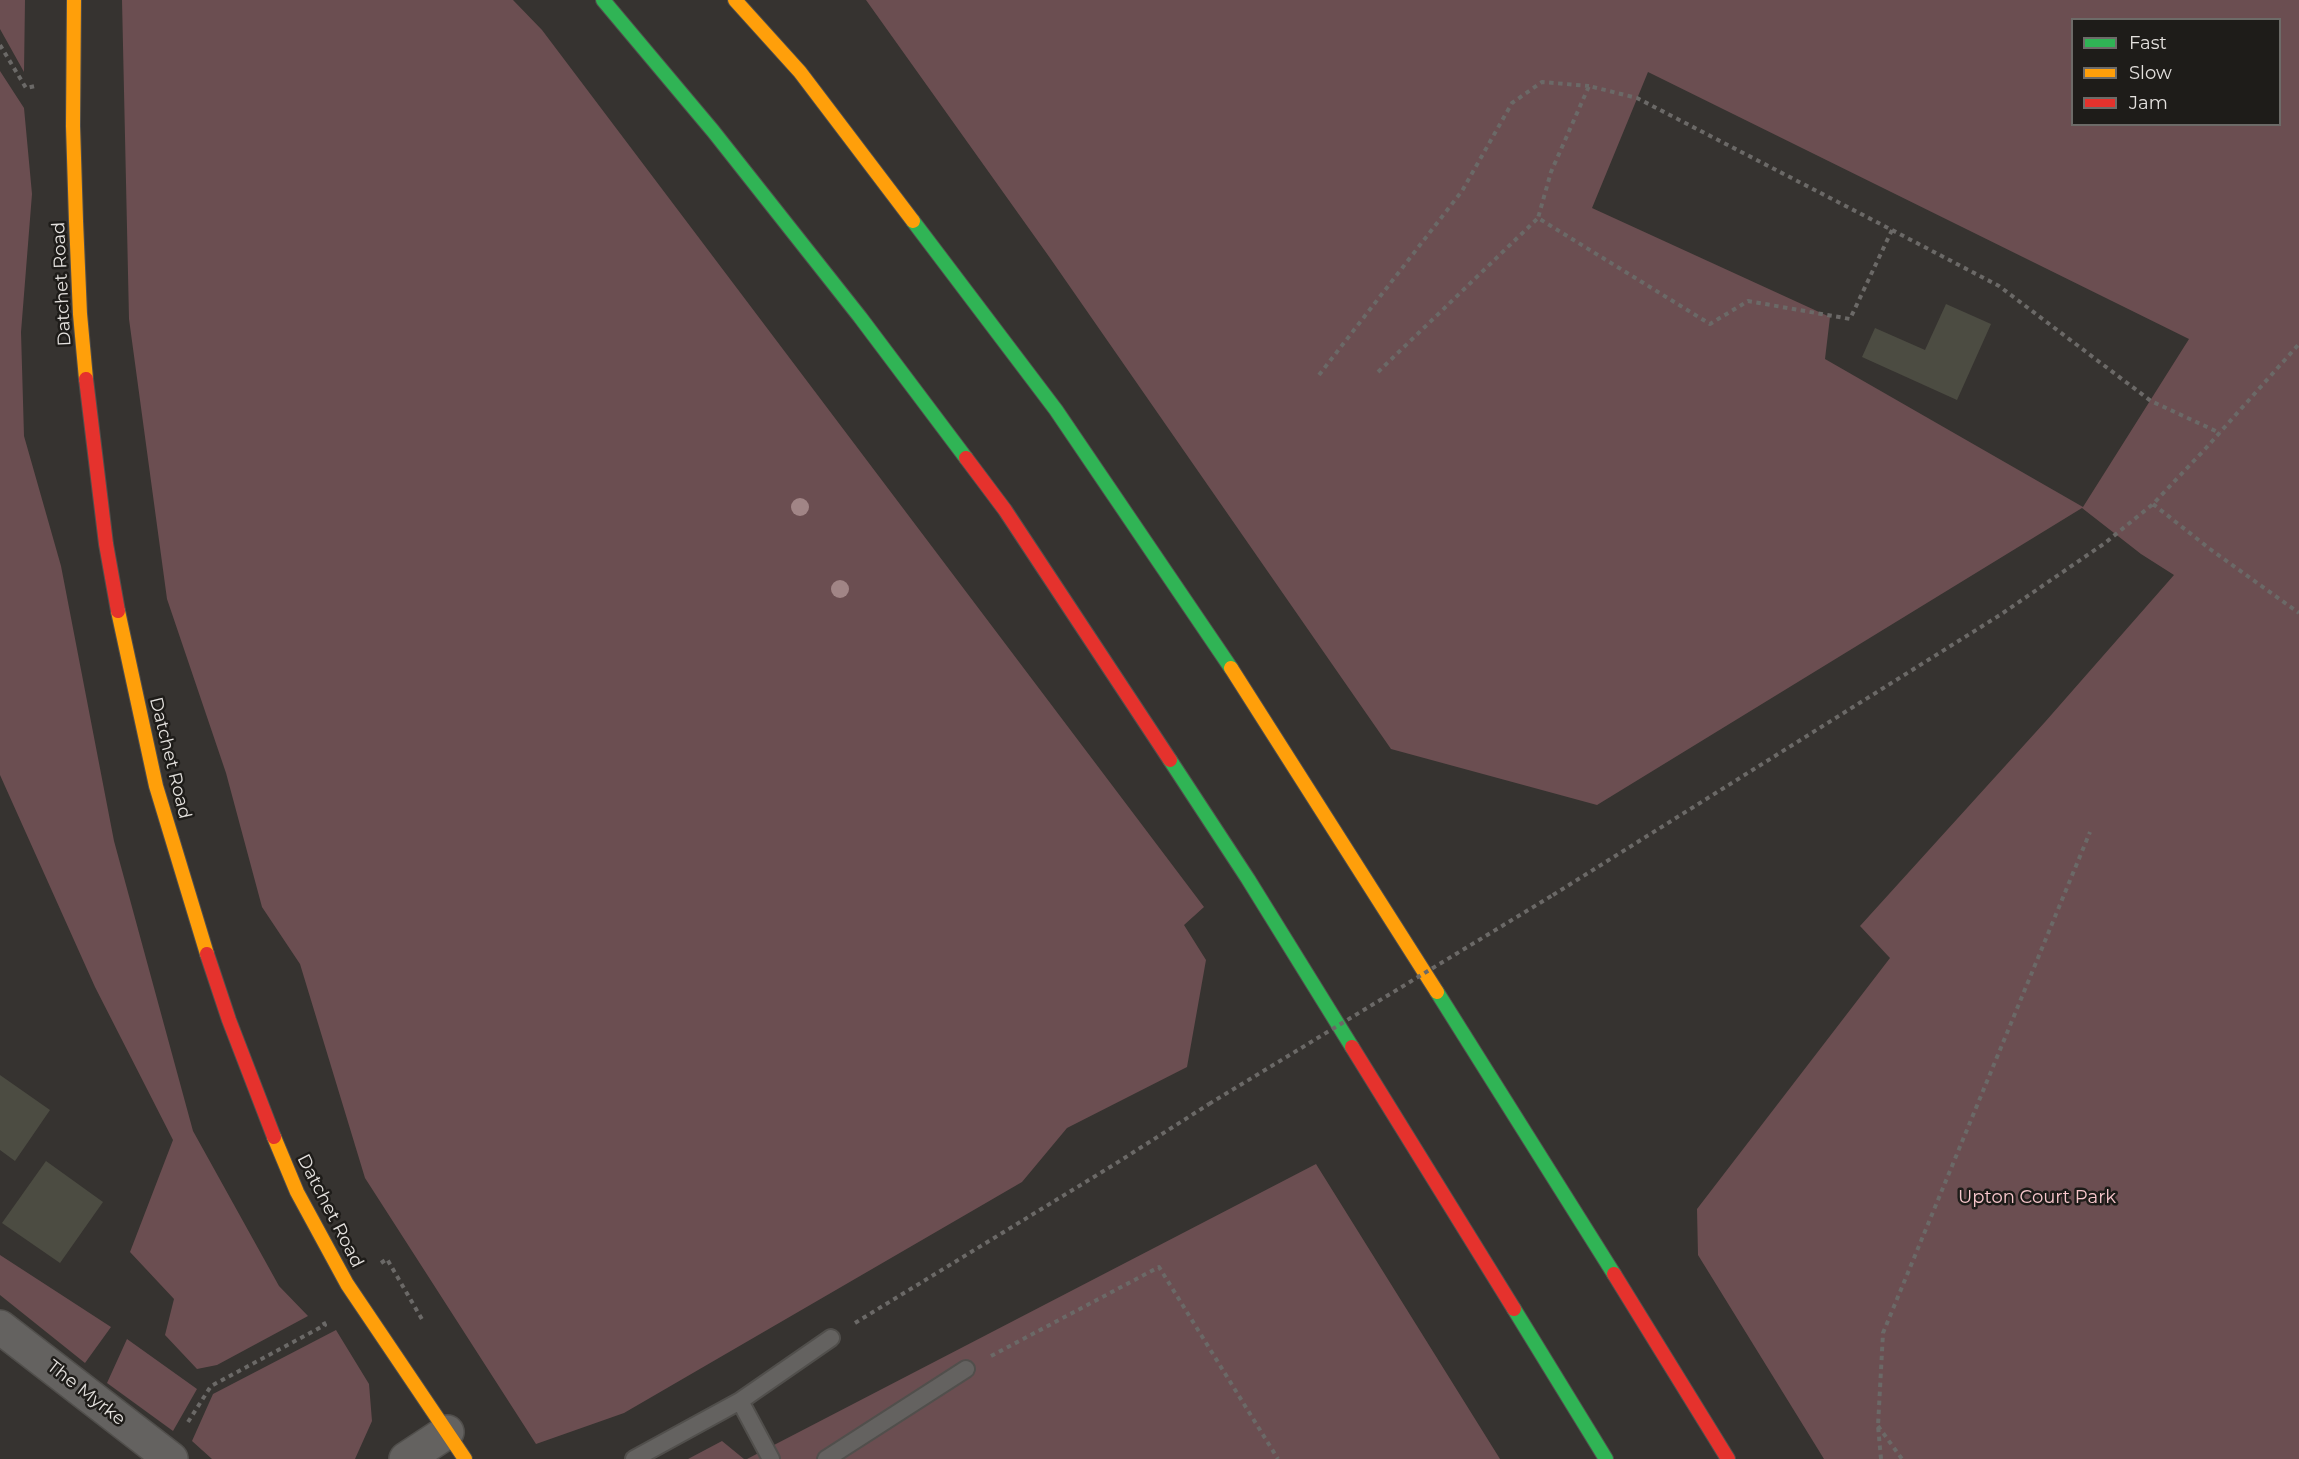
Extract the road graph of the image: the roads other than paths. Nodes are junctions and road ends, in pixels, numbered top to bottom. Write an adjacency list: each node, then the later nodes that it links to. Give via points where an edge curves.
1 (74, 0): 8 (main road, Datchet Road, via 77,244 91,431 106,544 156,786 229,1020 297,1192 347,1284)
2 (603, 0): 15 (main road, via 860,317 1005,510 1248,879)
3 (735, 0): 16 (main road, via 800,72 1063,420 1246,691 1490,1074)
4 (0, 1327): 9 (street, The Myrke)
5 (831, 1338): 7 (lane)
6 (966, 1369): 14 (lane)
7 (740, 1401): 12 (lane); 13 (lane)
8 (447, 1432): 10 (street); 11 (main road, Datchet Road)
9 (169, 1457)
10 (406, 1459)
11 (465, 1459)
12 (634, 1459)
13 (771, 1459)
14 (826, 1459)
15 (1606, 1459)
16 (1728, 1459)

